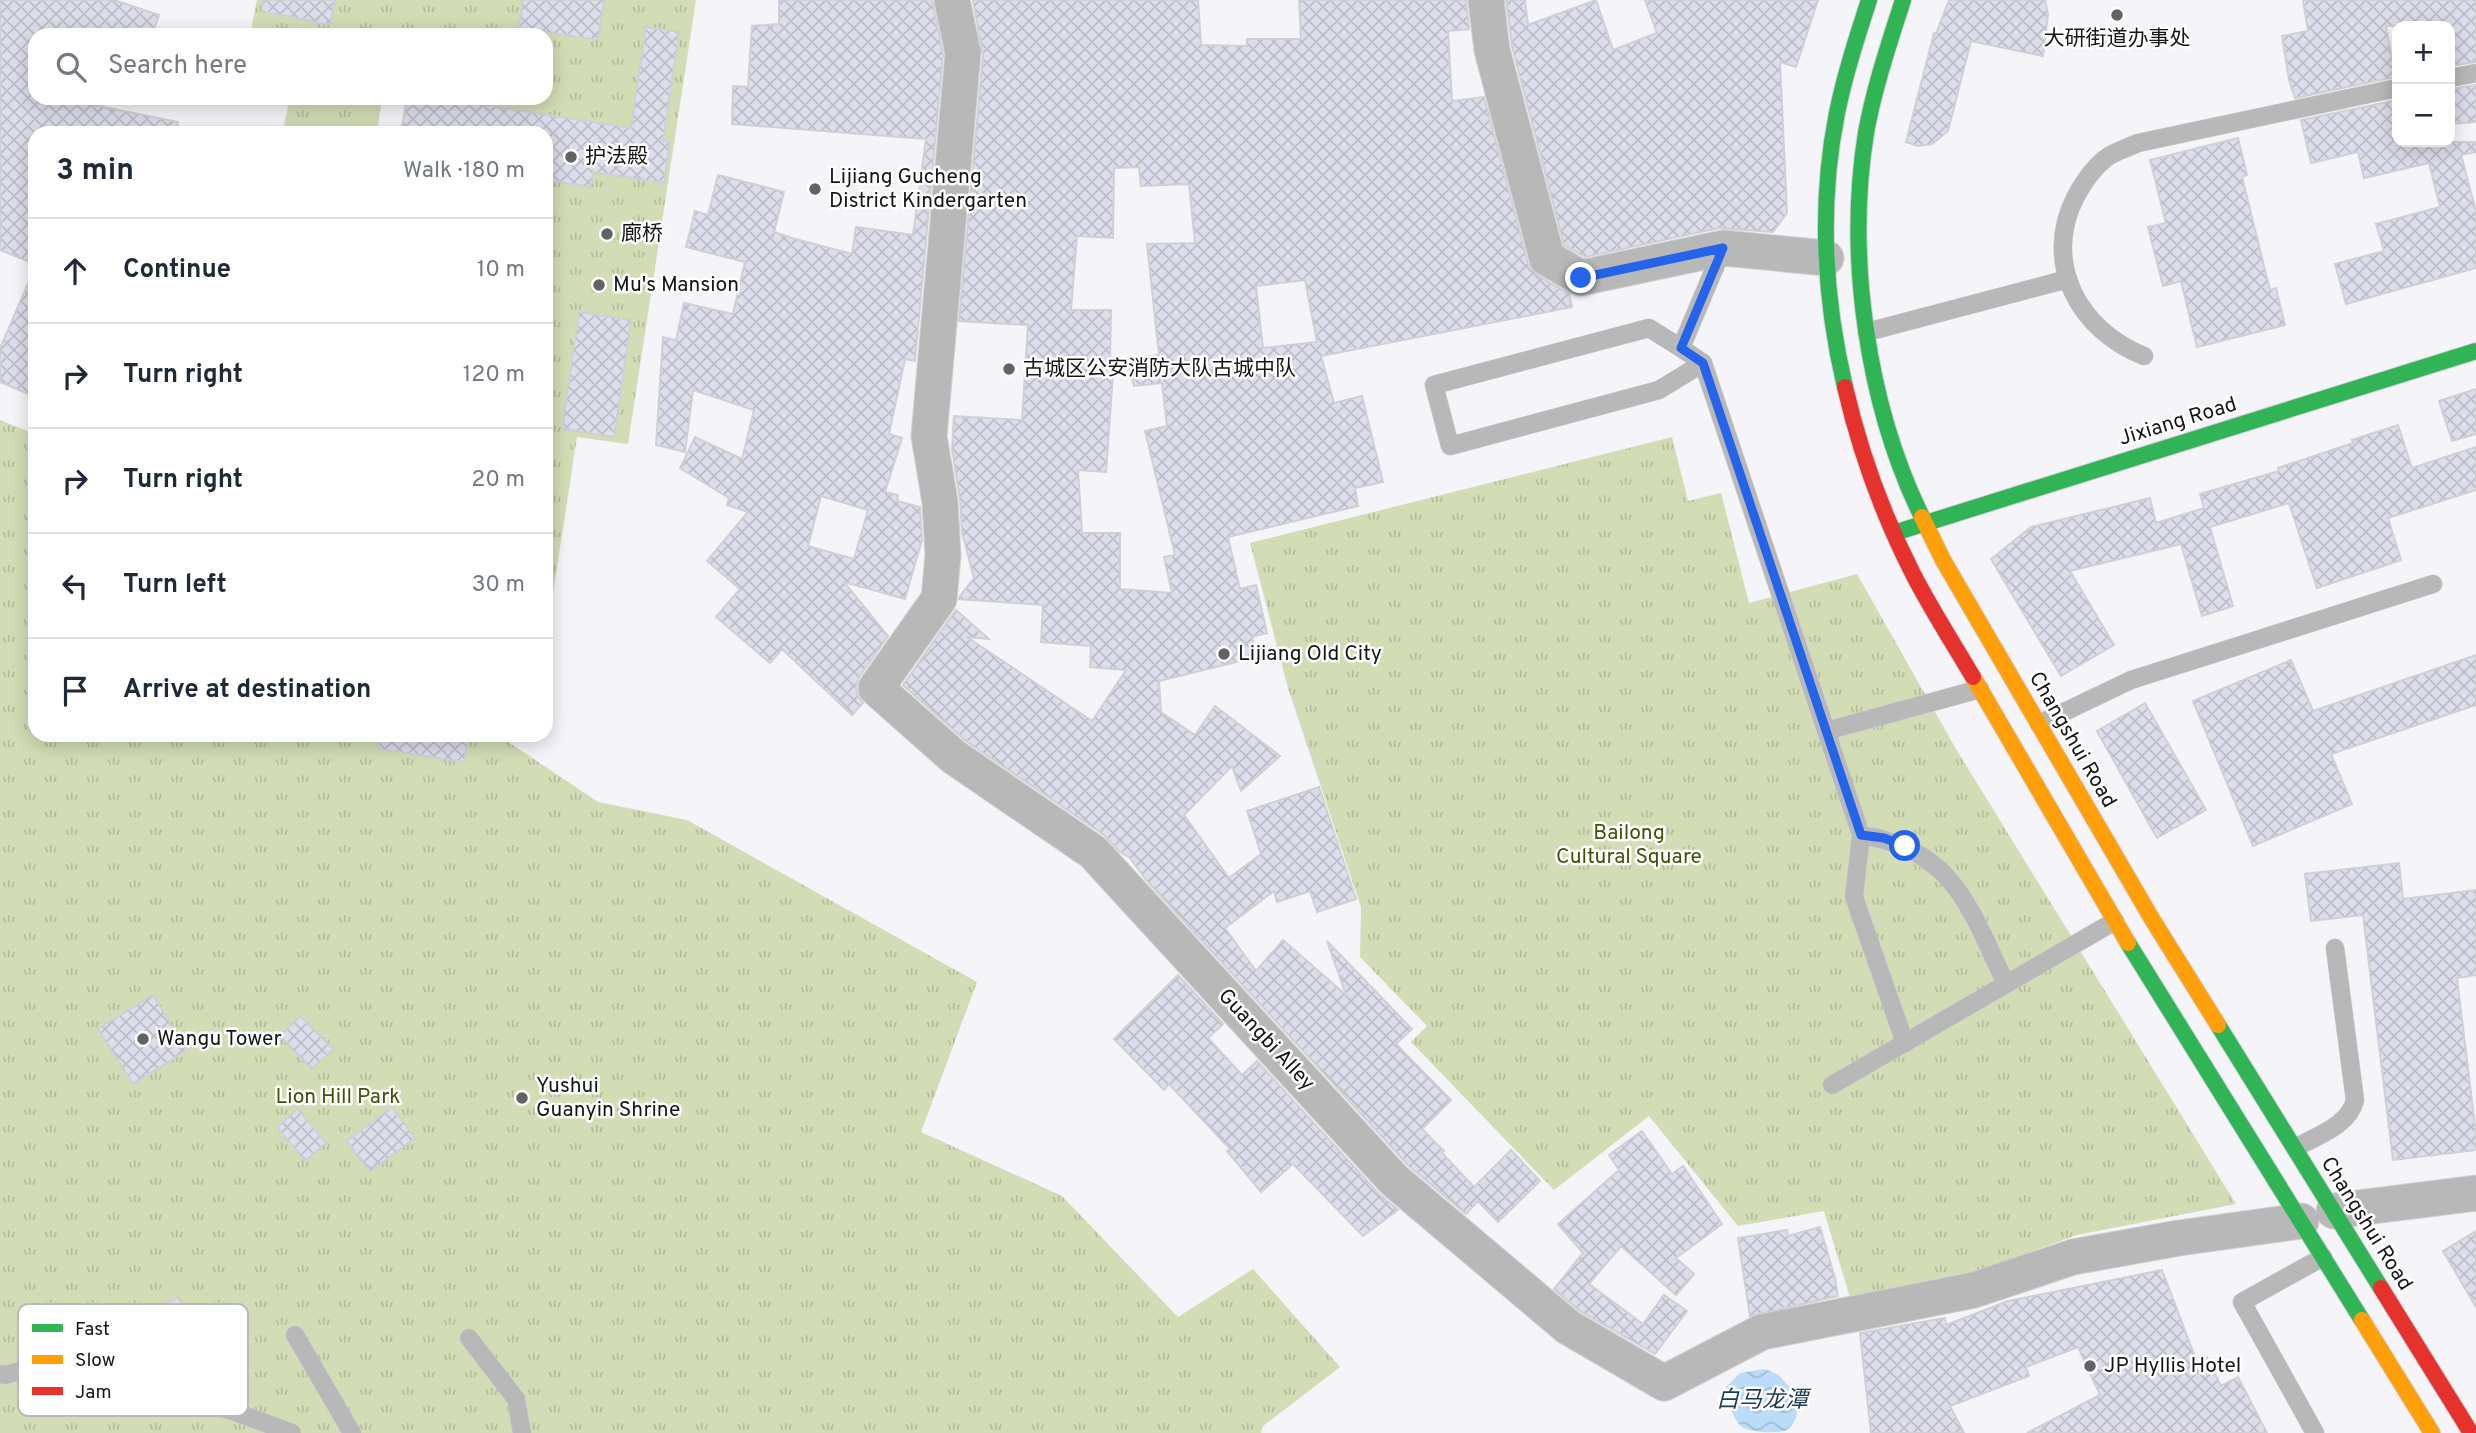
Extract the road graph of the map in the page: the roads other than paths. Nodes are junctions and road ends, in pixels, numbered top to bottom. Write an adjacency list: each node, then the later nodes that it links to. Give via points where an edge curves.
1 (952, 0): 31 (street, Guangbi Alley, via 963,53 929,436 940,502 943,555 939,599 876,688 954,757 1093,852 1394,1180 1568,1326 1664,1383 1762,1332 1974,1290 2073,1257)
2 (1486, 0): 8 (street, via 1492,50 1546,258 1581,278)
3 (1869, 0): 9 (main road, via 1834,129)
4 (1903, 0): 11 (main road, Changshui Road, via 1874,93 1861,175 1859,257)
5 (2476, 73): 6 (lane)
6 (2455, 77)
7 (2392, 89): 10 (lane, via 2138,143 2109,156 2093,170 2071,205 2063,246)
8 (1707, 252): 9 (street); 12 (lane)
9 (1826, 258): 17 (main road, via 1836,351 1852,421)
10 (2068, 279): 11 (lane); 14 (lane, via 2092,323 2124,348)
11 (1867, 332): 16 (main road, Changshui Road, via 1887,425)
12 (1681, 348): 15 (lane); 15 (lane, via 1649,328 1434,385 1450,446 1659,390)
13 (2476, 351): 16 (main road, Jixiang Road)
14 (2144, 356)
15 (1703, 363): 21 (lane)
16 (1924, 524): 17 (main road, Jixiang Road); 20 (main road, Changshui Road)
17 (1892, 534): 19 (main road)
18 (2433, 584): 20 (lane, via 2131,680)
19 (1980, 690): 21 (lane); 23 (main road)
20 (2039, 724): 28 (main road, Changshui Road, via 2152,919)
21 (1826, 731): 22 (lane)
22 (1861, 835): 25 (lane, via 1905,846 1937,866 1966,899); 26 (lane, via 1854,897)
23 (2115, 920): 25 (lane); 31 (main road)
24 (2335, 948): 28 (lane, via 2353,1110 2342,1122)
25 (2006, 984): 26 (lane)
26 (1905, 1043): 27 (lane)
27 (1832, 1085)
28 (2295, 1148): 30 (main road, Changshui Road)
29 (2472, 1189): 30 (street)
30 (2334, 1211): 43 (main road, Changshui Road)
31 (2301, 1221): 32 (main road)
32 (2323, 1256): 41 (lane, via 2242,1302); 42 (main road)
33 (295, 1335): 39 (lane)
34 (469, 1338): 40 (lane, via 516,1399)
35 (18, 1371): 36 (lane)
36 (0, 1374)
37 (246, 1416): 38 (lane)
38 (292, 1433)
39 (352, 1433)
40 (522, 1433)
41 (2315, 1433)
42 (2432, 1433)
43 (2471, 1433)

